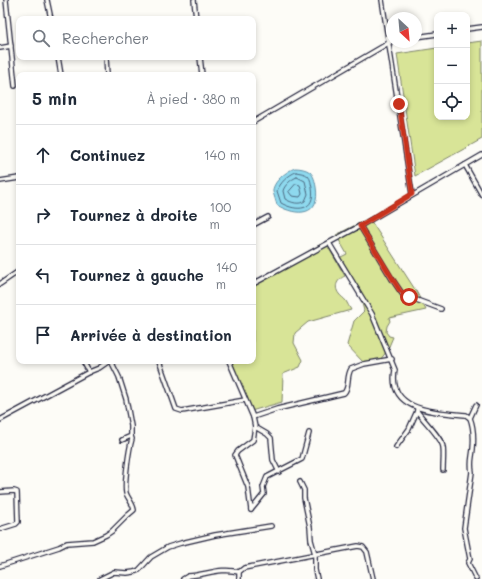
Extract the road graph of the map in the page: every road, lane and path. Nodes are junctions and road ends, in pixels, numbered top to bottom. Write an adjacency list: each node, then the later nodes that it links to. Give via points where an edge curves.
1 (6, 0): 13 (street)
2 (48, 0): 5 (street)
3 (194, 0): 6 (street)
4 (382, 0): 7 (street)
5 (51, 16)
6 (196, 16)
7 (386, 18)
8 (482, 27): 9 (street)
9 (470, 29)
10 (434, 34): 11 (street)
11 (422, 36)
12 (386, 44): 23 (street)
13 (11, 46): 14 (street); 22 (street)
14 (0, 48)
15 (392, 48): 28 (street)
16 (58, 60): 19 (street)
17 (106, 60): 20 (street)
18 (200, 60): 21 (street)
19 (60, 72)
20 (107, 72)
21 (202, 72)
22 (15, 86)
23 (256, 120)
24 (482, 155): 25 (street)
25 (465, 165): 28 (street); 29 (street)
26 (16, 178): 27 (street)
27 (0, 181)
28 (412, 194): 32 (street)
29 (482, 195)
30 (268, 217): 31 (street)
31 (256, 223)
32 (360, 226): 33 (street); 37 (street, via 403,294)
33 (329, 243): 35 (street); 38 (street, via 372,314)
34 (16, 273): 36 (street)
35 (256, 282)
36 (0, 284)
37 (441, 309)
38 (392, 359): 47 (street, via 399,395); 48 (street, via 351,369 344,393)
39 (85, 364): 44 (street)
40 (105, 364): 44 (street)
41 (111, 364): 53 (street, via 124,392)
42 (160, 364): 45 (street, via 176,409 182,411)
43 (230, 364): 45 (street)
44 (89, 372): 50 (street)
45 (245, 400): 48 (street)
46 (476, 405): 49 (street)
47 (417, 410): 49 (street, via 466,415); 55 (street); 56 (street, via 442,442)
48 (253, 417): 51 (street)
49 (470, 418): 70 (street, via 474,428 470,463 472,472 464,528 470,559 468,563)
50 (0, 420)
51 (255, 427): 57 (street, via 271,438 273,460); 57 (street, via 253,440 235,455 248,487 251,510 264,494 263,487 267,477)
52 (309, 433): 57 (street, via 302,459)
53 (131, 436): 54 (street); 63 (street, via 126,493 133,503 134,510 112,531 93,541 67,542 59,547)
54 (122, 440)
55 (396, 447)
56 (443, 470)
57 (279, 472)
58 (300, 482): 62 (street, via 304,490)
59 (0, 492): 61 (street, via 17,492 18,501 18,522)
60 (271, 526): 65 (street, via 215,535 168,547 151,557 139,570 127,573 114,572)
61 (0, 529)
62 (315, 554): 64 (street, via 244,568); 68 (street); 69 (street, via 363,547 367,552)
63 (0, 566)
64 (239, 572): 66 (street, via 223,570); 67 (street)
65 (100, 579)
66 (183, 579)
67 (239, 579)
68 (317, 579)
69 (373, 579)
70 (476, 579)

